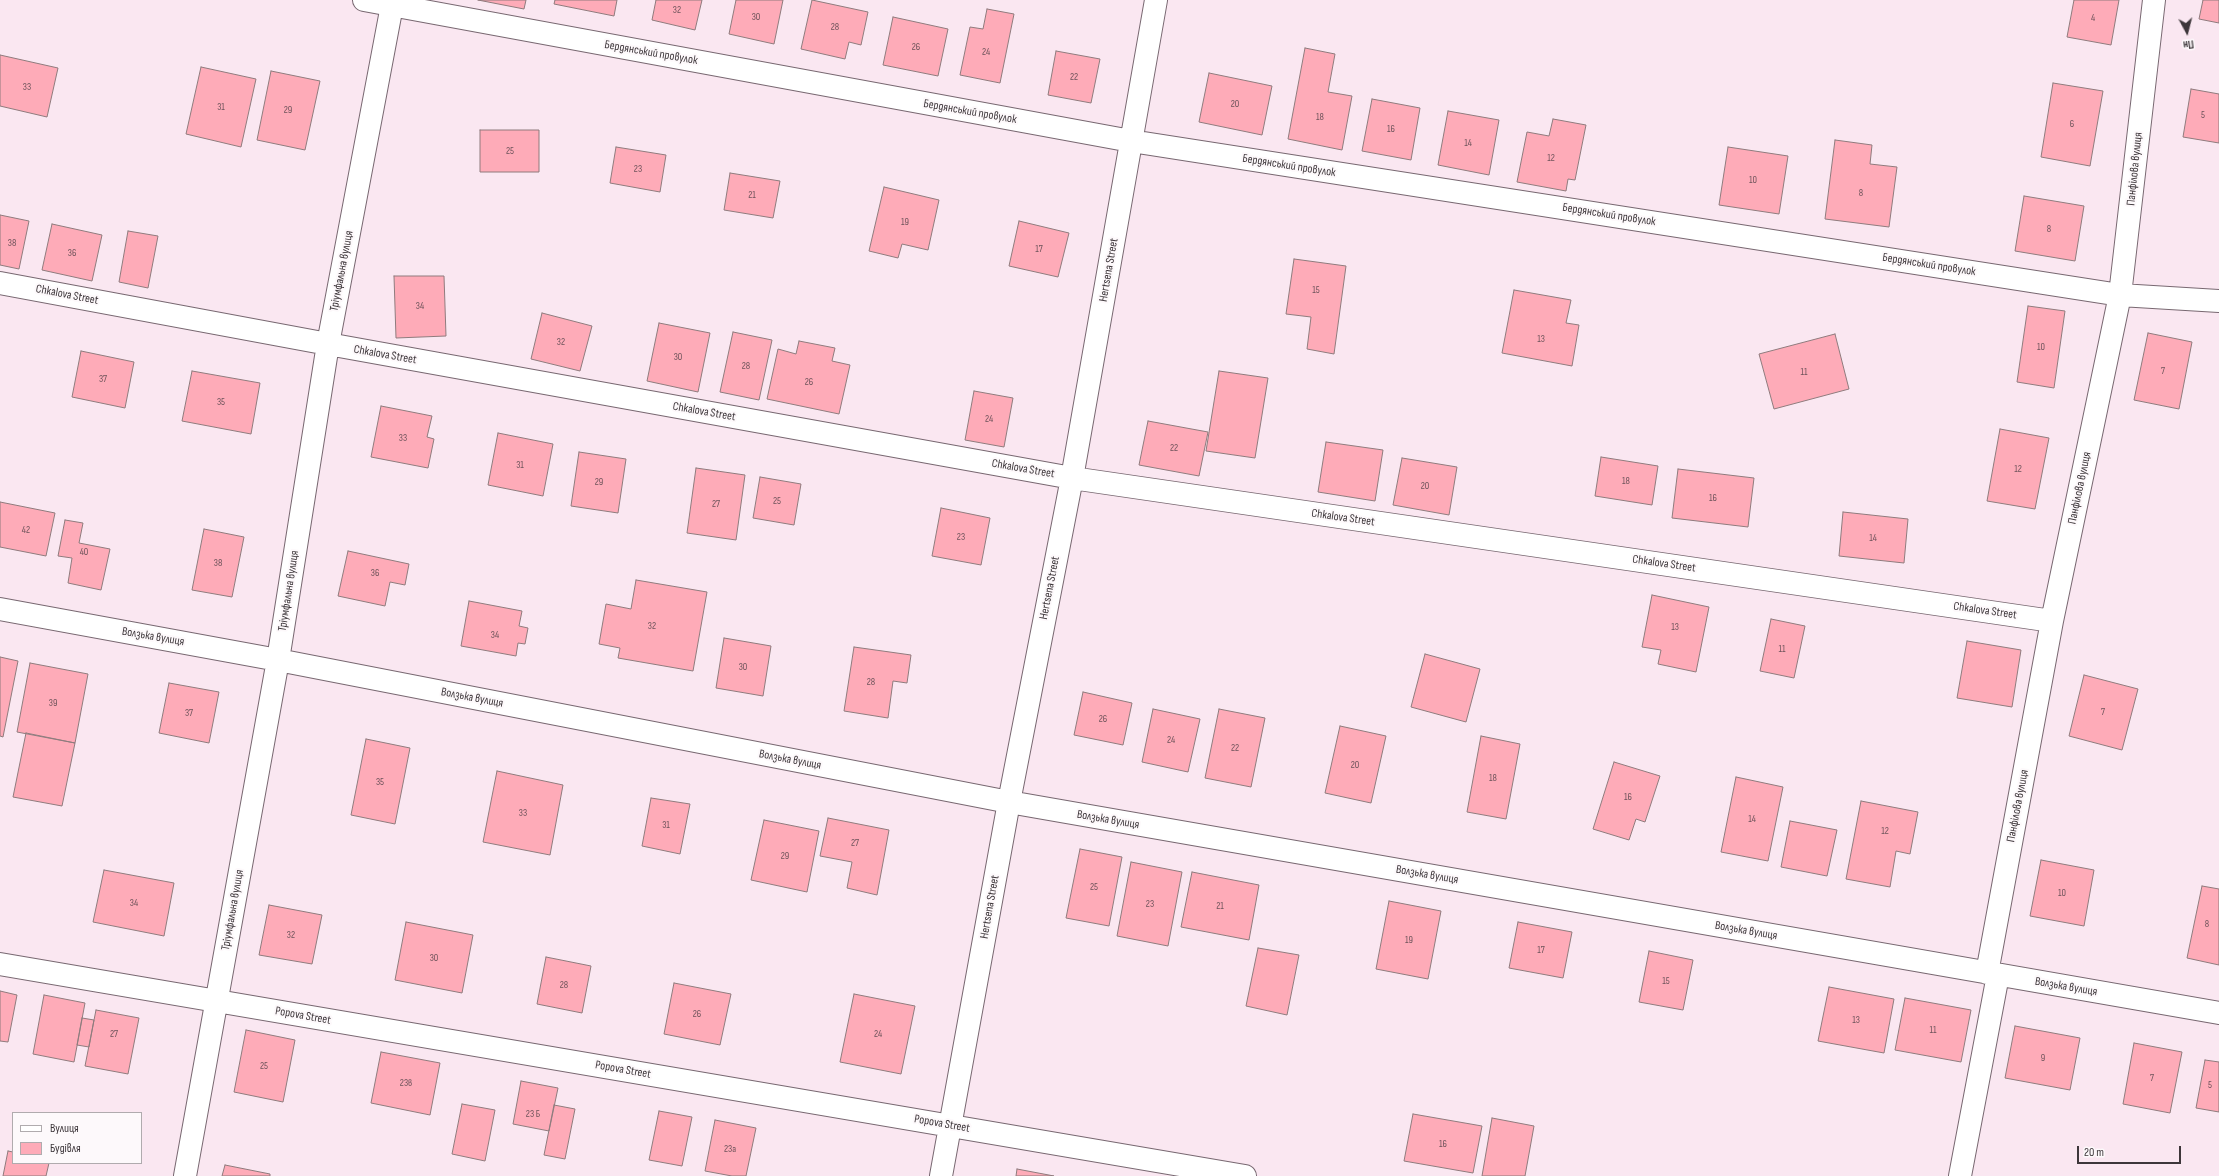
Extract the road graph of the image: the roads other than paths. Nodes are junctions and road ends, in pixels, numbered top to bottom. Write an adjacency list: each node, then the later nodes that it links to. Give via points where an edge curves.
1 (364, 0): 4 (street, Бердянський провулок)
2 (1156, 0): 5 (street, Hertsena Street)
3 (2154, 0): 7 (street, Панфілова вулиця)
4 (393, 3): 5 (street, Бердянський провулок); 9 (street, Тріумфальна вулиця)
5 (1131, 141): 7 (street, Бердянський провулок); 10 (street, Hertsena Street)
6 (0, 282): 9 (street, Chkalova Street)
7 (2120, 295): 8 (street, Бердянський провулок); 12 (street, Панфілова вулиця)
8 (2219, 300)
9 (328, 344): 10 (street, Chkalova Street); 13 (street, Тріумфальна вулиця)
10 (1072, 478): 12 (street, Chkalova Street); 14 (street, Hertsena Street)
11 (0, 609): 13 (street, Волзька вулиця)
12 (2052, 621): 16 (street, Панфілова вулиця)
13 (278, 660): 14 (street, Волзька вулиця); 17 (street, Тріумфальна вулиця)
14 (1009, 802): 16 (street, Волзька вулиця); 19 (street, Hertsena Street)
15 (0, 964): 17 (street, Popova Street)
16 (1992, 974): 18 (street, Волзька вулиця); 23 (street, Панфілова вулиця)
17 (216, 1001): 19 (street, Popova Street); 20 (street, Тріумфальна вулиця)
18 (2219, 1013)
19 (950, 1126): 21 (street, Hertsena Street); 22 (street, Popova Street)
20 (185, 1176)
21 (941, 1176)
22 (1245, 1176)
23 (1960, 1176)

